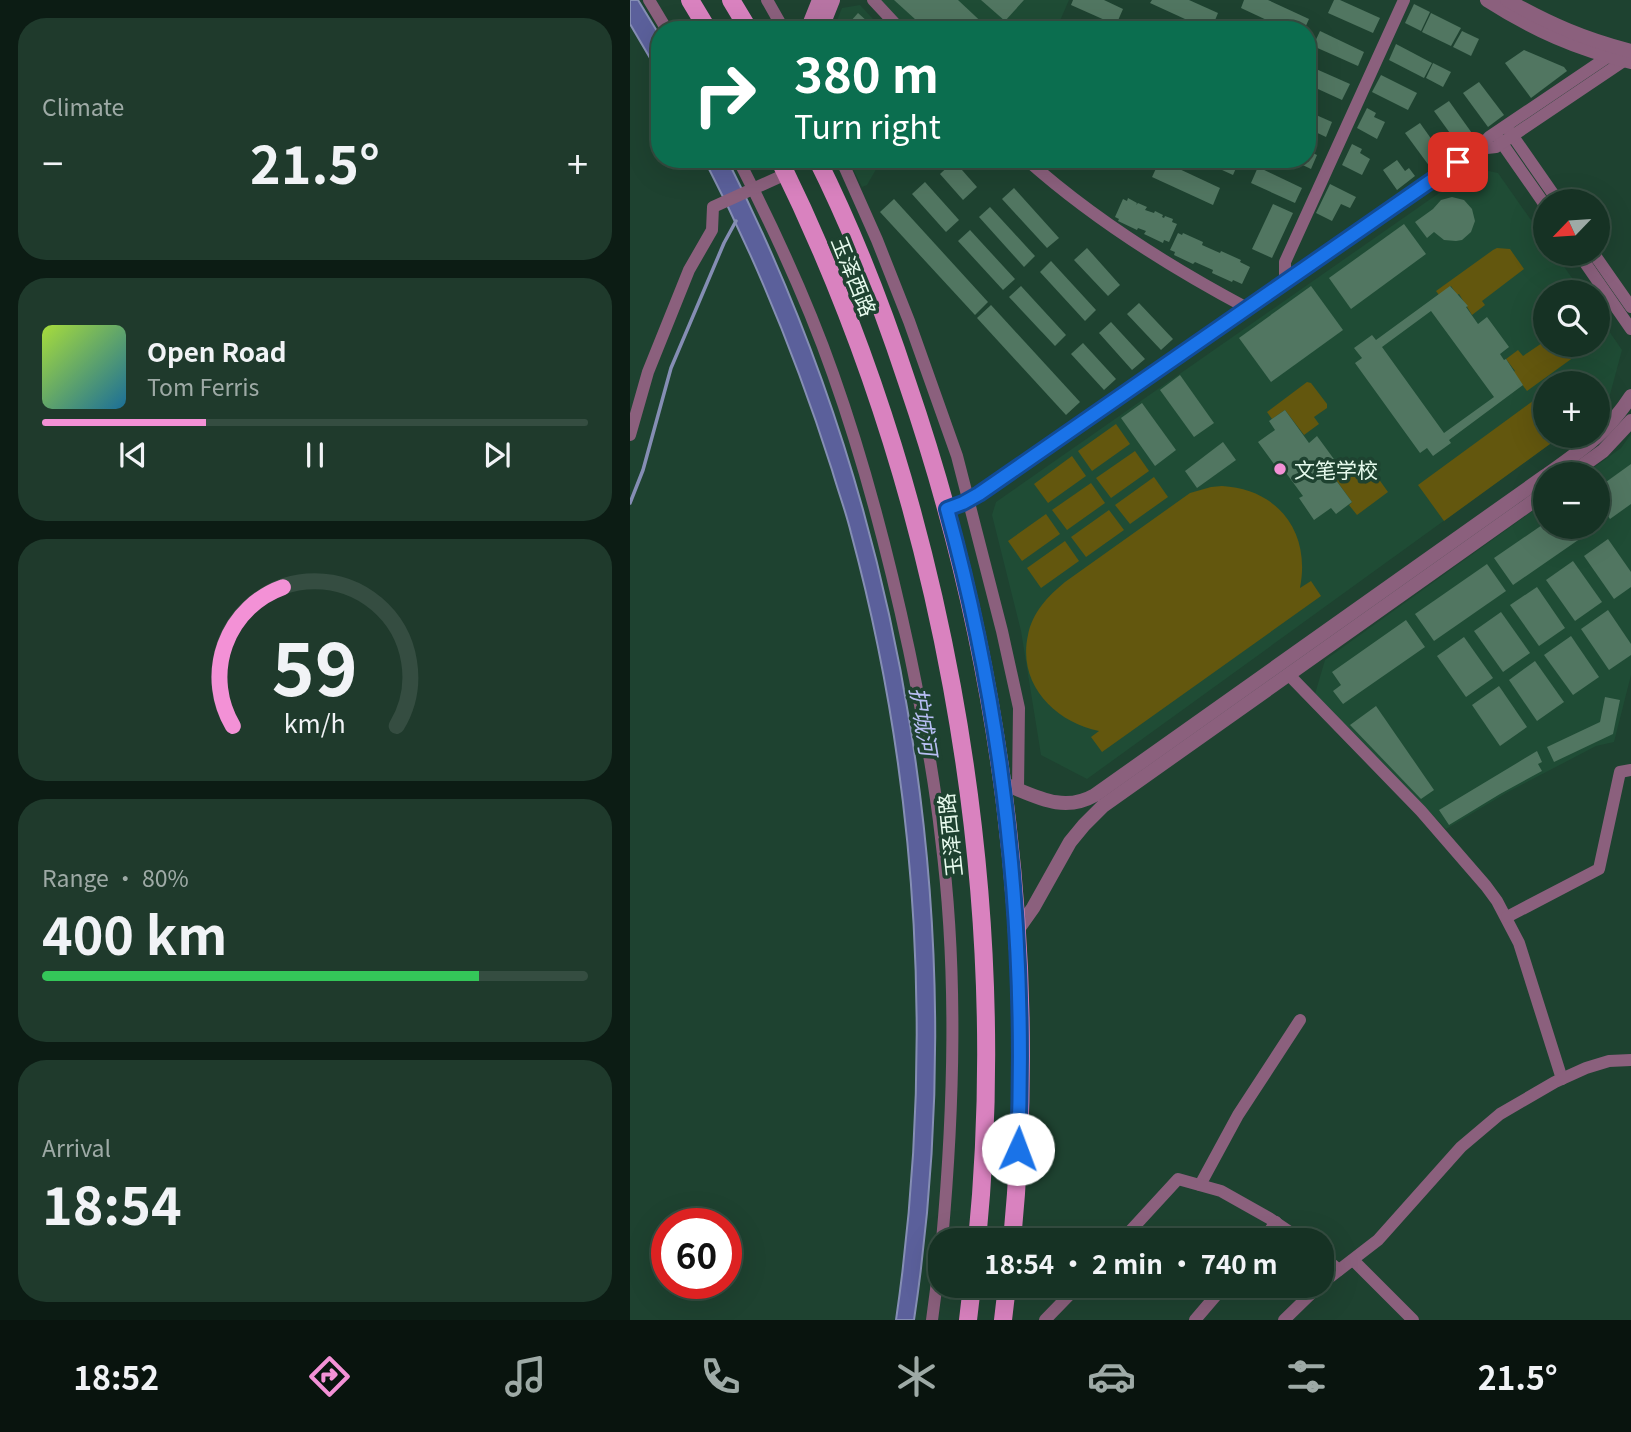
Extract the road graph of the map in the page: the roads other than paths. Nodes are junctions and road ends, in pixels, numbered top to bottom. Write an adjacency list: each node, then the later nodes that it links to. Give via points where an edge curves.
1 (649, 0): 11 (street)
2 (690, 0): 12 (main road)
3 (731, 0): 13 (main road)
4 (767, 0): 14 (street)
5 (820, 0): 15 (main road)
6 (832, 0): 16 (main road)
7 (873, 0): 17 (street)
8 (1404, 0): 31 (street, via 1285,262)
9 (1487, 0): 18 (street, via 1577,47)
10 (1507, 0): 18 (street)
11 (662, 21)
12 (703, 21)
13 (744, 21)
14 (779, 21)
15 (812, 21)
16 (824, 21)
17 (893, 21)
18 (1625, 56): 19 (street)
19 (1504, 134): 26 (street); 27 (street); 31 (street)
20 (742, 168): 28 (street)
21 (781, 168): 28 (street)
22 (782, 168): 55 (main road, 玉泽西路, via 831,276 885,423 918,535 952,689 974,845 983,959 985,1123)
23 (821, 168): 43 (main road, 玉泽西路, via 886,321)
24 (845, 168): 41 (street, via 909,321)
25 (1037, 168): 33 (street, via 1128,238)
26 (1536, 189)
27 (1548, 189)
28 (752, 190): 37 (street, via 713,207 712,230 689,270 648,372); 54 (street, via 809,311 850,424 891,570 924,726 942,839 950,967 951,1096)
29 (1587, 266): 34 (street)
30 (1602, 266): 32 (street)
31 (1284, 282): 33 (street)
32 (1631, 307)
33 (1247, 308): 41 (street)
34 (1631, 330)
35 (1631, 396): 38 (street, via 1603,432)
36 (1631, 421): 39 (street)
37 (630, 435)
38 (1566, 462)
39 (1588, 462)
40 (1533, 485): 46 (street, via 1095,795 1059,804)
41 (968, 500): 43 (street); 46 (street, via 1019,708)
42 (1533, 502): 44 (street)
43 (947, 509): 46 (main road, 玉泽西路)
44 (1289, 675): 47 (street, via 1421,811); 48 (street, via 1103,807 1070,842)
45 (1631, 770): 47 (street, via 1620,772 1599,869)
46 (1010, 786): 48 (main road, 玉泽西路)
47 (1507, 917): 51 (street, via 1524,956)
48 (1016, 933): 56 (main road, 玉泽西路, via 1020,1073)
49 (1300, 1020): 52 (street, via 1238,1115)
50 (1631, 1060): 51 (street, via 1609,1061)
51 (1562, 1079): 60 (street, via 1473,1135 1378,1240)
52 (1200, 1185): 53 (street, via 1221,1191); 57 (street, via 1178,1179)
53 (1276, 1222): 58 (street); 59 (street)
54 (943, 1228)
55 (978, 1228)
56 (1013, 1228)
57 (1133, 1228)
58 (1272, 1228)
59 (1285, 1228)
60 (1353, 1260): 62 (street); 76 (street)
61 (1334, 1266): 62 (street)
62 (1339, 1270): 63 (street)
63 (1334, 1274)
64 (935, 1298): 70 (street)
65 (971, 1298): 71 (main road)
66 (1006, 1298): 72 (main road)
67 (1066, 1298): 73 (street)
68 (1214, 1298): 74 (street)
69 (1307, 1298): 75 (street)
70 (932, 1320)
71 (968, 1320)
72 (1003, 1320)
73 (1045, 1320)
74 (1195, 1320)
75 (1284, 1320)
76 (1413, 1320)

